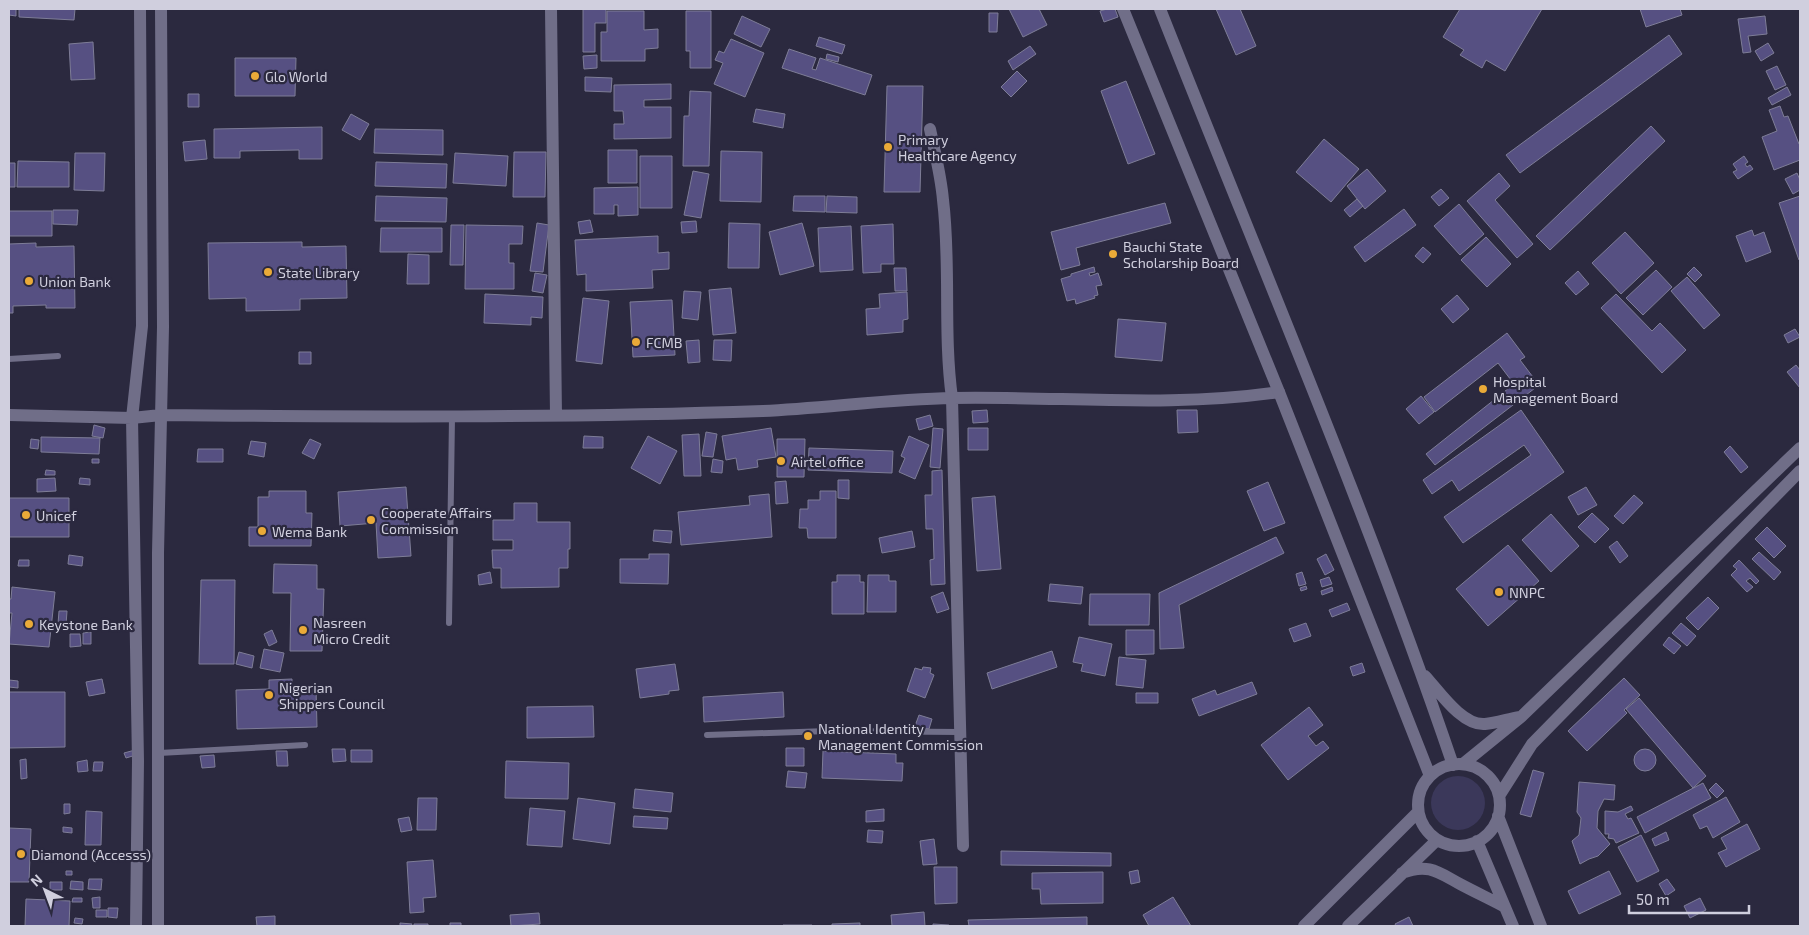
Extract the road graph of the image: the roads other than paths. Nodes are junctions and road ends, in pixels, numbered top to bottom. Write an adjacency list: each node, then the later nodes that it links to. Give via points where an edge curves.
1 (140, 9): 15 (street, via 142,326)
2 (161, 9): 11 (street)
3 (552, 9): 12 (street)
4 (1123, 9): 9 (street)
5 (1160, 9): 19 (street, via 1309,379)
6 (930, 129): 10 (street, via 943,200 947,352)
7 (58, 356): 8 (lane)
8 (9, 359)
9 (1279, 392): 10 (street, via 1176,401); 26 (street)
10 (952, 398): 12 (street, via 765,411); 21 (street)
11 (161, 415): 14 (street); 15 (street); 24 (street, via 158,552)
12 (556, 415): 14 (street)
13 (9, 416): 15 (street)
14 (452, 417): 18 (lane)
15 (132, 418): 35 (street, via 138,761)
16 (1800, 448): 20 (street)
17 (1800, 471): 27 (street, via 1532,744)
18 (449, 623)
19 (1421, 671): 20 (street, via 1466,719 1483,724); 25 (street)
20 (1522, 716): 25 (street)
21 (960, 732): 22 (lane, via 828,731); 32 (street)
22 (707, 735)
23 (305, 745): 24 (lane)
24 (160, 753): 36 (street)
25 (1458, 764): 26 (street); 27 (street, via 1486,774)
26 (1430, 776): 28 (street, via 1420,793)
27 (1499, 796): 29 (street)
28 (1418, 812): 30 (street, via 1428,832); 37 (street)
29 (1498, 816): 31 (street, via 1494,826); 40 (street)
30 (1437, 840): 31 (street, via 1464,846); 33 (street)
31 (1478, 841): 34 (street)
32 (963, 846)
33 (1400, 874): 34 (street, via 1423,868 1435,870); 38 (street)
34 (1505, 907): 39 (street)
35 (136, 926)
36 (158, 926)
37 (1304, 926)
38 (1348, 926)
39 (1513, 926)
40 (1541, 926)

